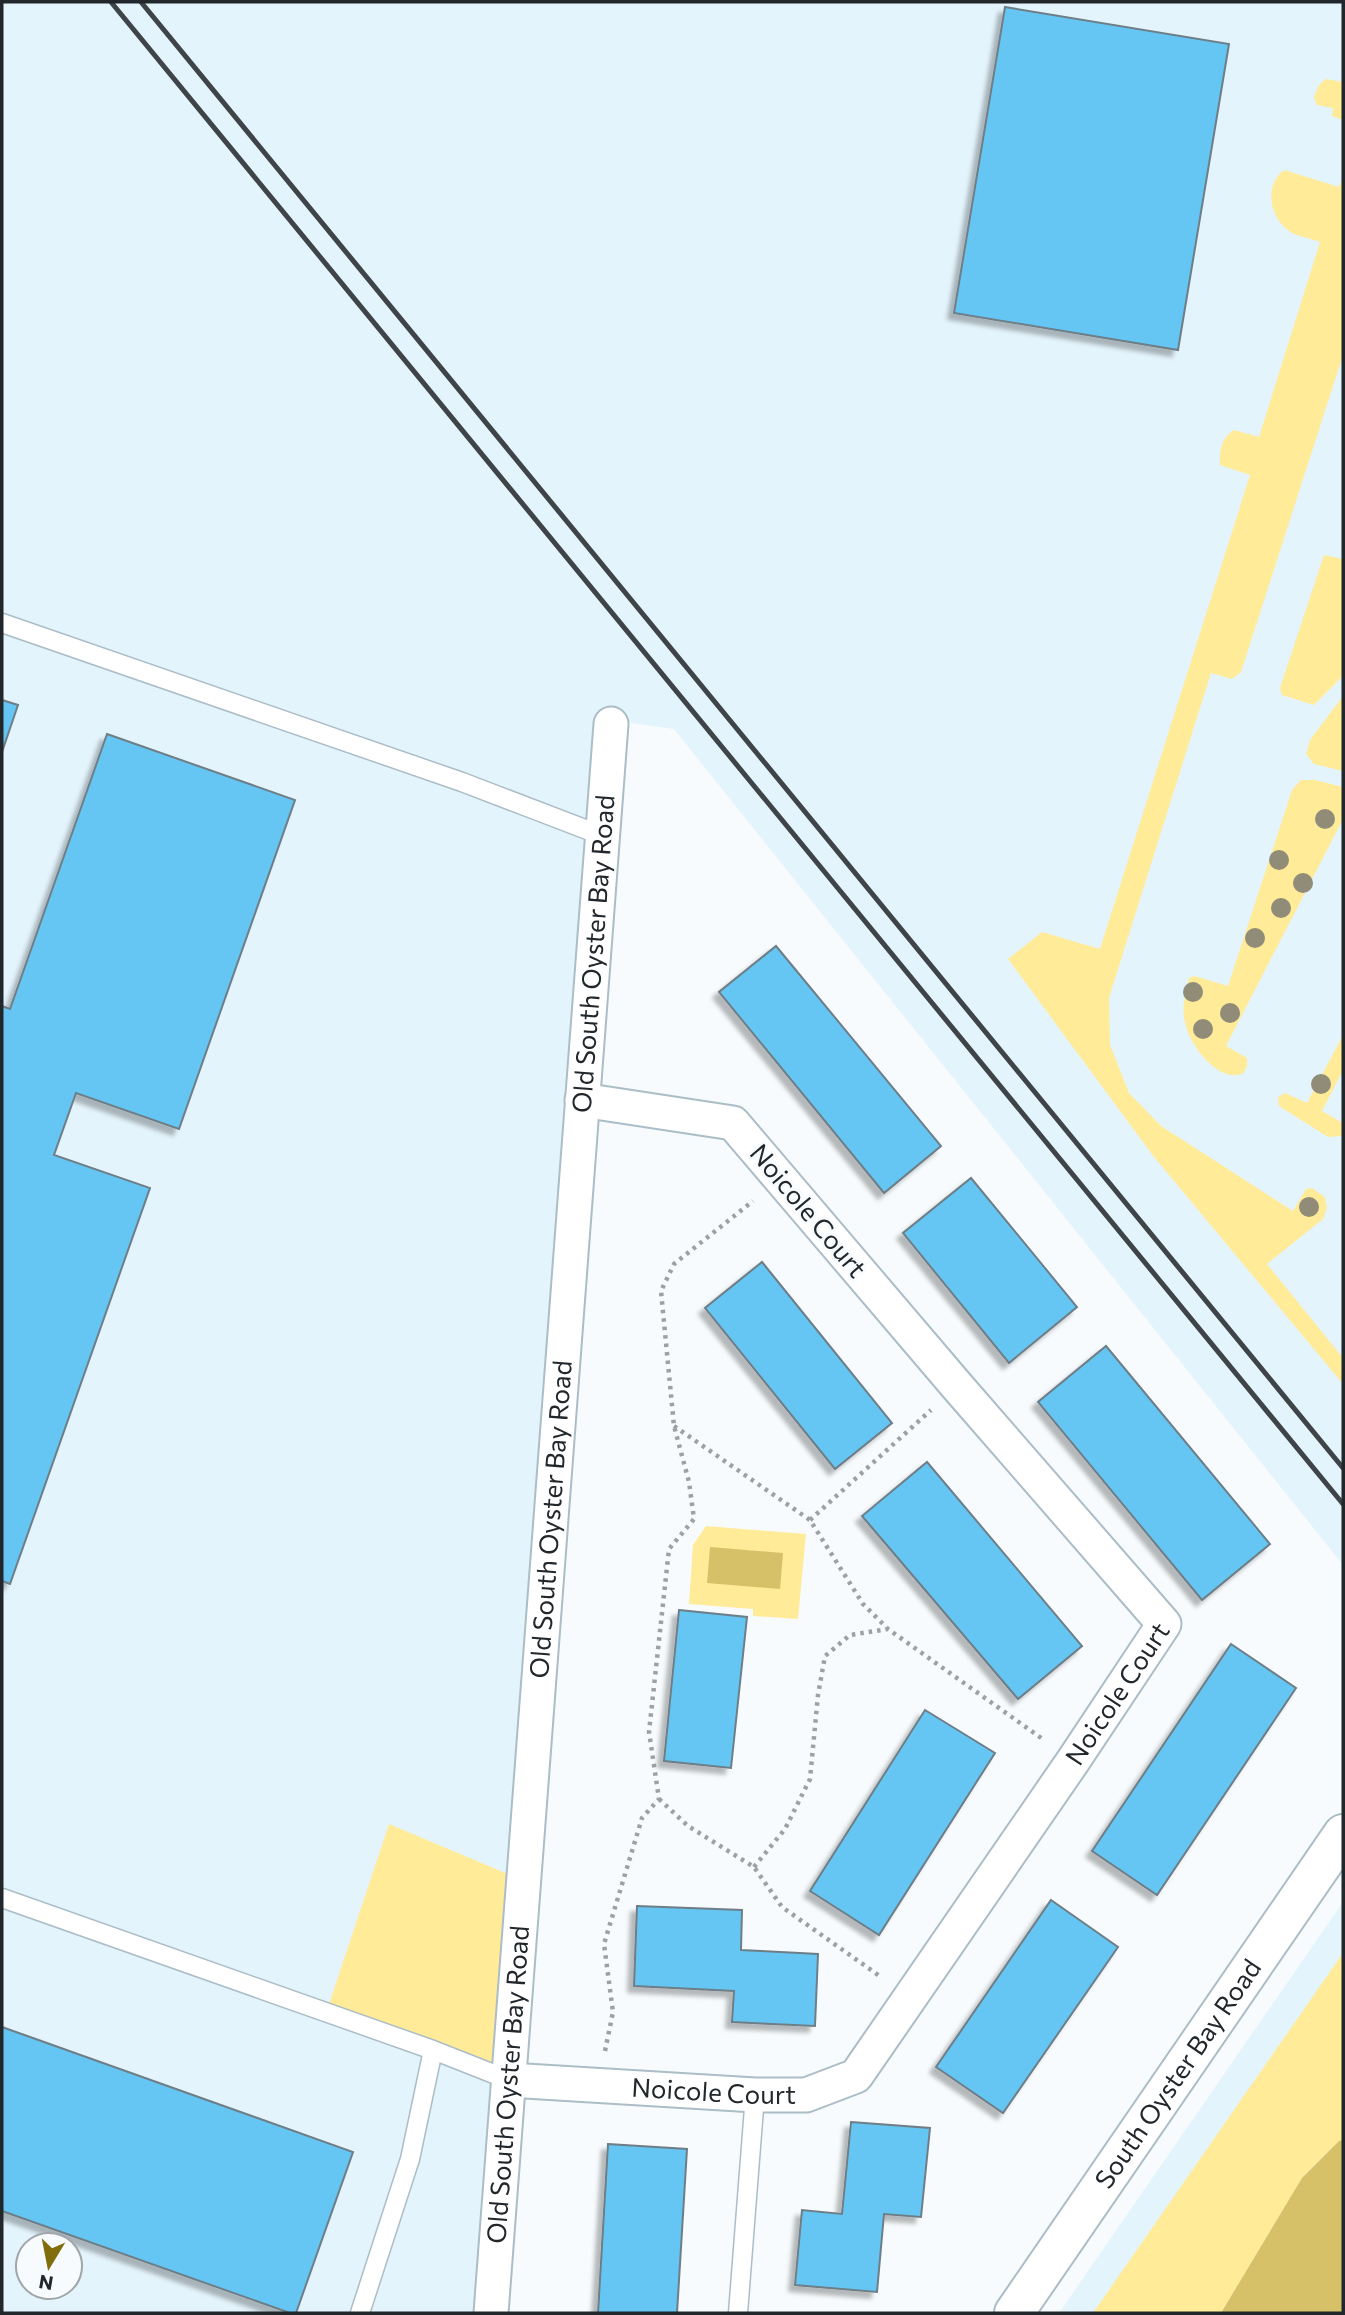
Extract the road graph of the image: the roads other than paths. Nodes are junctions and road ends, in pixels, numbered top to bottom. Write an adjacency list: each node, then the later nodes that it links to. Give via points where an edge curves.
1 (2, 623): 3 (lane, via 462,782)
2 (611, 724): 3 (street, Old South Oyster Bay Road)
3 (603, 836): 4 (street, Old South Oyster Bay Road)
4 (582, 1100): 8 (street, Old South Oyster Bay Road); 9 (street, Noicole Court, via 733,1123 1164,1624 856,2076 806,2095)
5 (1343, 1834): 13 (main road, South Oyster Bay Road)
6 (2, 1898): 7 (lane)
7 (433, 2050): 8 (lane); 10 (lane, via 410,2159)
8 (509, 2080): 9 (street, Noicole Court); 11 (street, Old South Oyster Bay Road)
9 (755, 2095): 12 (lane)
10 (360, 2313)
11 (491, 2313)
12 (738, 2313)
13 (1014, 2313)

